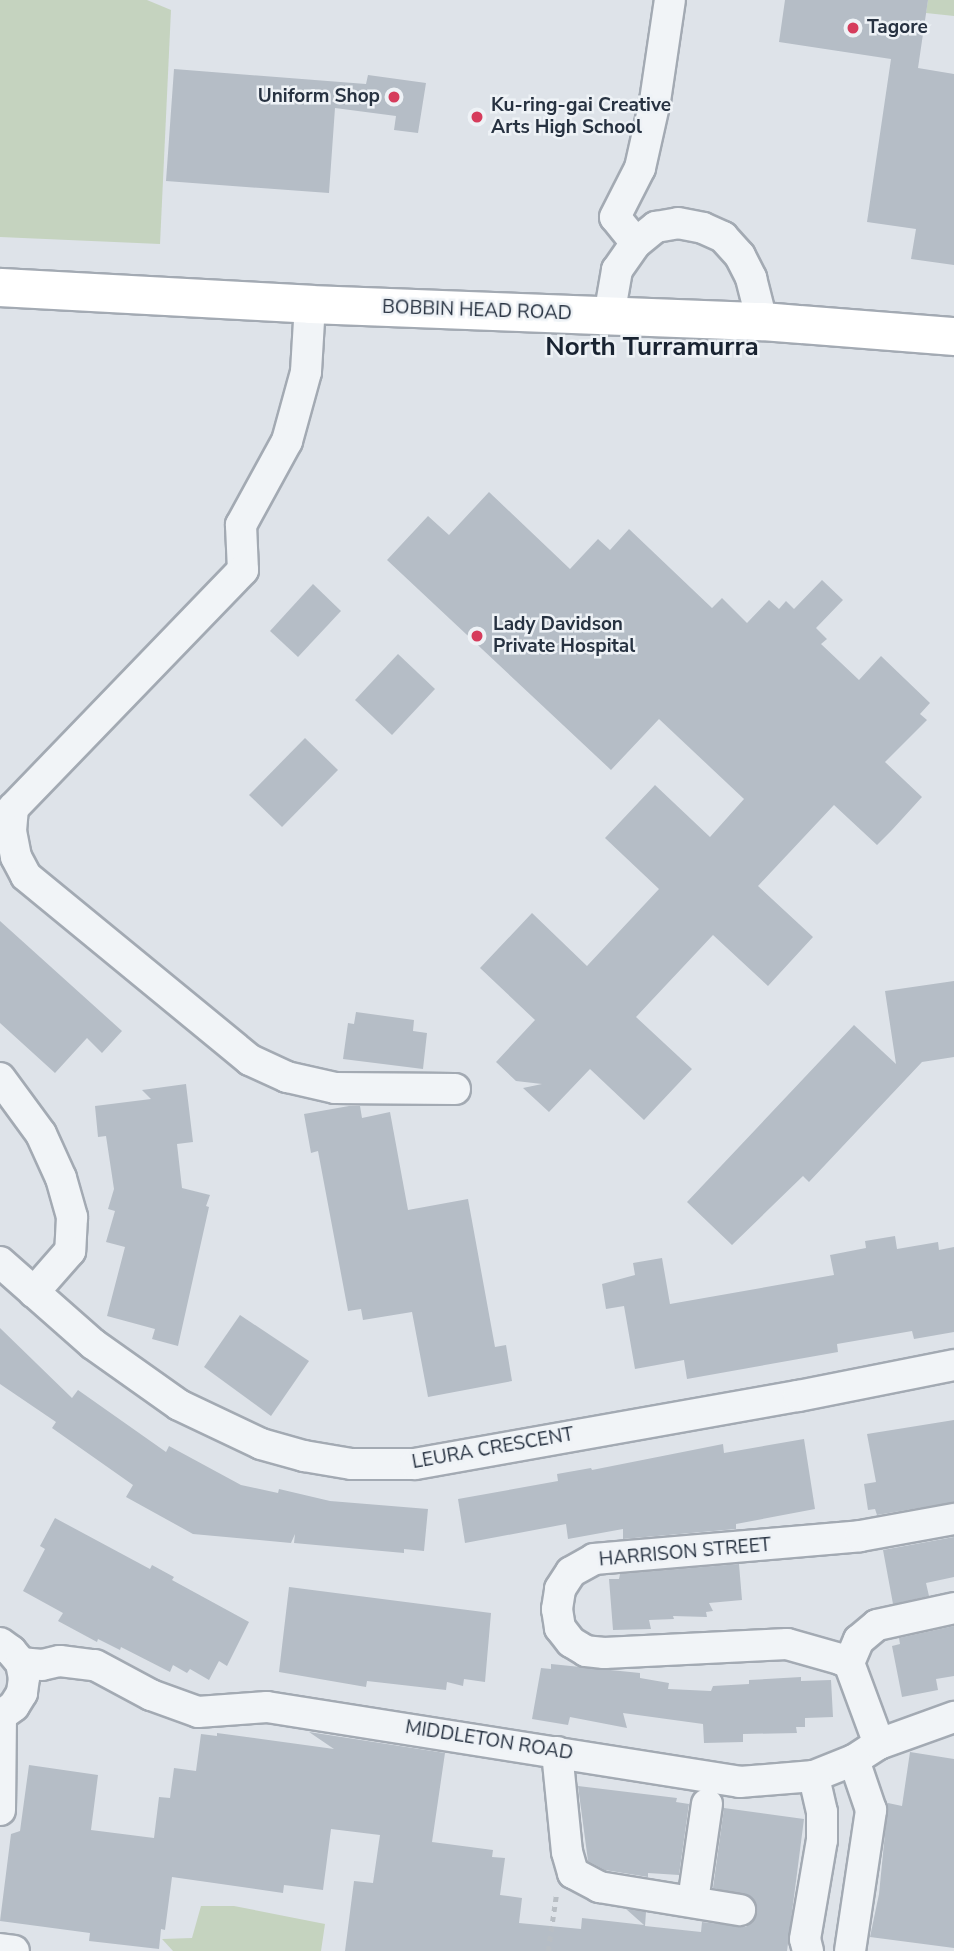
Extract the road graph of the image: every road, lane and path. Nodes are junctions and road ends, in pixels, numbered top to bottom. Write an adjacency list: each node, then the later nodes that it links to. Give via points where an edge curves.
1 (670, 0): 2 (street, via 640,168 615,217)
2 (636, 243): 5 (street, via 617,270); 6 (street, via 656,227 678,223 723,237 751,278)
3 (0, 287): 4 (main road, BOBBIN HEAD ROAD)
4 (310, 304): 5 (main road, BOBBIN HEAD ROAD); 9 (street, via 306,372 287,441 242,525 243,570 13,808 11,831 26,876 250,1060 287,1076 335,1088)
5 (609, 316): 6 (main road, BOBBIN HEAD ROAD)
6 (762, 321): 7 (main road, BOBBIN HEAD ROAD)
7 (954, 336)
8 (0, 1078): 11 (street, via 41,1134 72,1217 70,1251)
9 (455, 1089)
10 (0, 1262): 11 (street, LEURA CRESCENT)
11 (34, 1292): 12 (street, LEURA CRESCENT, via 126,1370 179,1405 261,1444 351,1464 415,1464)
12 (954, 1364)
13 (954, 1518): 16 (street, HARRISON STREET, via 860,1536 594,1559 571,1572 560,1589 560,1629 586,1650 604,1653 787,1644)
14 (954, 1608): 16 (street, via 877,1625 859,1640)
15 (10, 1653): 17 (street, via 24,1678 22,1693); 19 (street, MIDDLETON ROAD, via 42,1665 60,1661 95,1665 151,1695 198,1712 267,1707)
16 (849, 1663): 20 (street)
17 (1, 1716): 22 (street)
18 (954, 1717): 20 (street, MIDDLETON ROAD)
19 (557, 1752): 21 (street, MIDDLETON ROAD, via 740,1782); 25 (street)
20 (866, 1752): 21 (street, MIDDLETON ROAD); 32 (street, via 871,1810)
21 (814, 1776): 31 (street, via 822,1840 805,1939)
22 (0, 1803): 24 (street)
23 (707, 1804): 26 (street)
24 (0, 1810)
25 (573, 1873): 26 (street, via 599,1888); 30 (path, via 559,1876)
26 (693, 1901): 27 (street)
27 (740, 1910)
28 (0, 1949): 29 (street)
29 (14, 1951)
30 (548, 1951)
31 (808, 1951)
32 (850, 1951)

